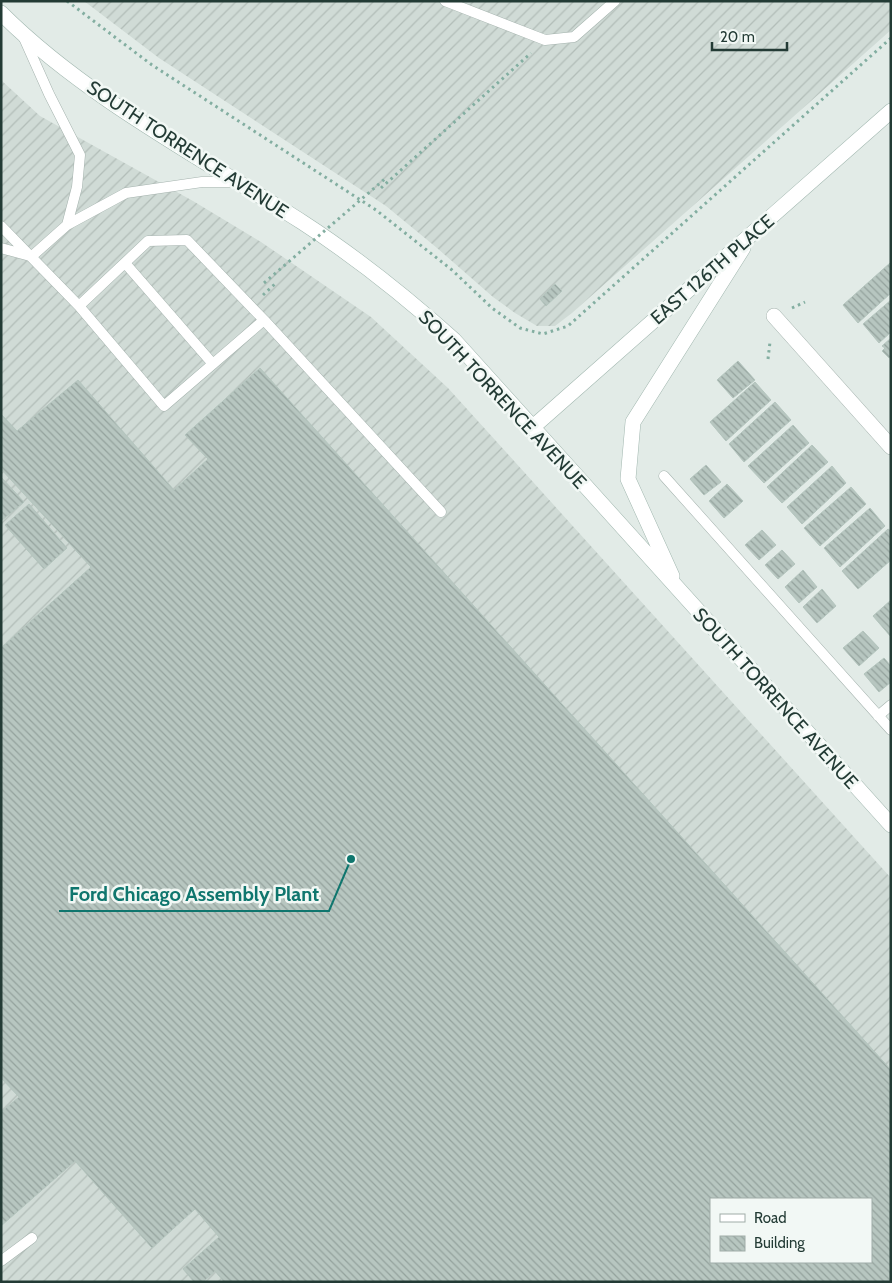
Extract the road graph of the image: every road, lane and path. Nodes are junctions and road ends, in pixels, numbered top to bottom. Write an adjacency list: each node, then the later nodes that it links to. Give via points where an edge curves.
1 (68, 1): 6 (path, via 152,65 376,210 520,328 543,334 568,326)
2 (445, 1): 7 (lane)
3 (615, 1): 7 (lane, via 574,37)
4 (1, 13): 5 (main road, SOUTH TORRENCE AVENUE)
5 (22, 33): 10 (main road, SOUTH TORRENCE AVENUE, via 72,74); 12 (lane, via 80,155 77,187)
6 (891, 38)
7 (545, 40): 11 (path)
8 (891, 112): 14 (main road, EAST 126TH PLACE)
9 (386, 178): 18 (path, bridge)
10 (238, 182): 12 (lane, via 202,182 126,193); 23 (main road, SOUTH TORRENCE AVENUE, via 312,229 409,300 454,340)
11 (381, 188)
12 (67, 225): 16 (lane)
13 (1, 226): 16 (lane)
14 (751, 234): 23 (main road, EAST 126TH PLACE); 27 (main road, via 633,422 628,479)
15 (1, 248): 16 (lane)
16 (31, 257): 19 (lane)
17 (125, 263): 19 (lane); 21 (lane, via 148,241 187,240); 22 (lane)
18 (264, 283)
19 (79, 306): 22 (lane, via 164,406)
20 (774, 316): 24 (main road)
21 (264, 320): 22 (lane); 26 (lane)
22 (213, 364)
23 (533, 427): 27 (main road, SOUTH TORRENCE AVENUE)
24 (891, 447)
25 (664, 476): 29 (lane)
26 (441, 512)
27 (678, 589): 31 (main road, SOUTH TORRENCE AVENUE)
28 (891, 705): 29 (lane)
29 (878, 716): 30 (lane)
30 (891, 730)
31 (891, 825)
32 (32, 1238): 33 (lane)
33 (1, 1261)

